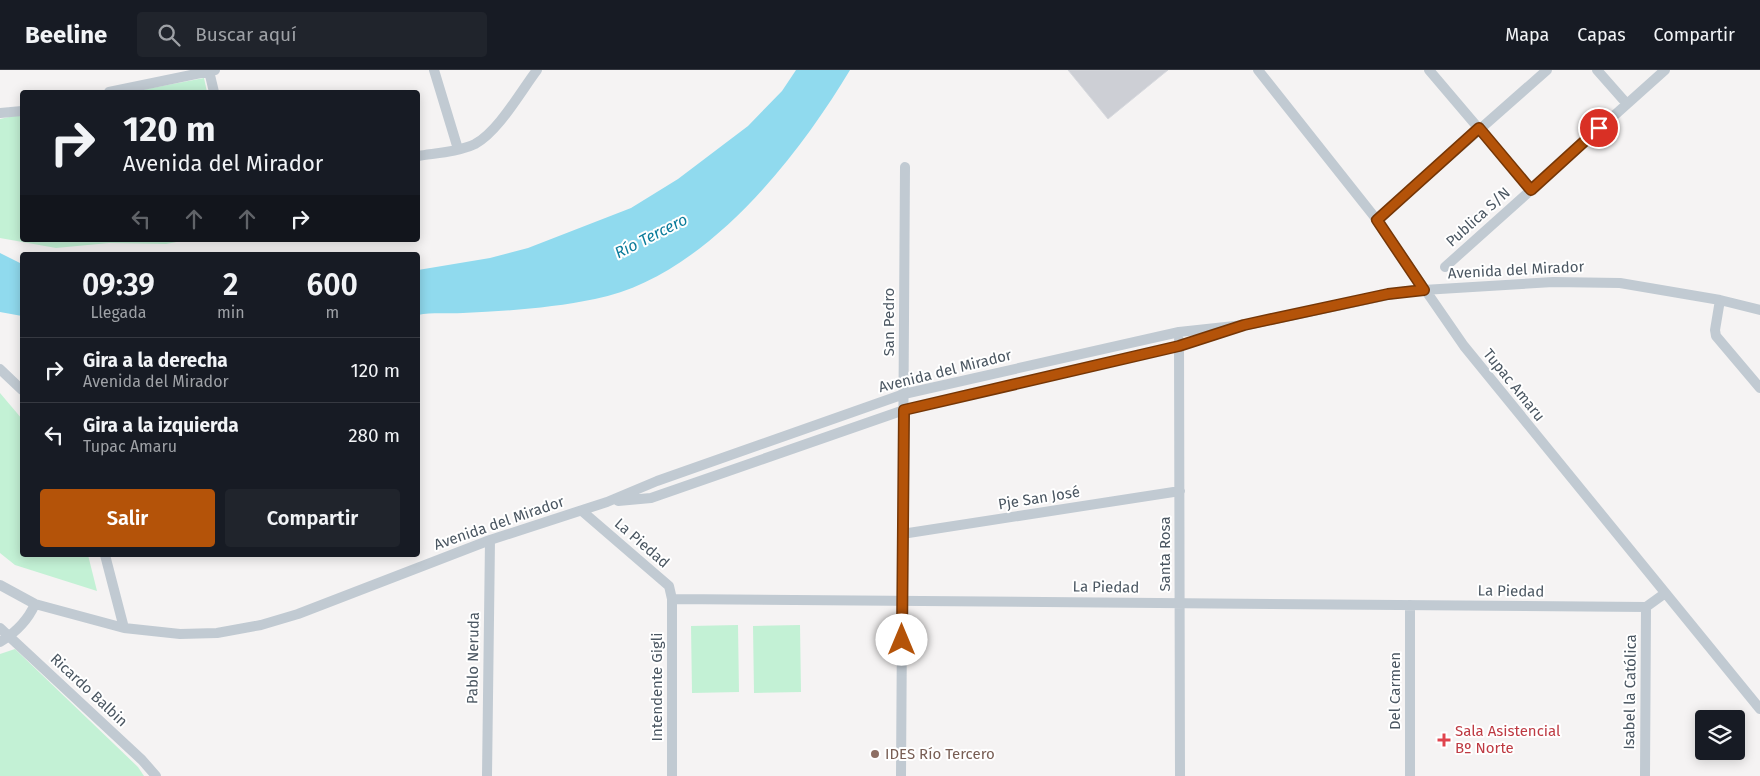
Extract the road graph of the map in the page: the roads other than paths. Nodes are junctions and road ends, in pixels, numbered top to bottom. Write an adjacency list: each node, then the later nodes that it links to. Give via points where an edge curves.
1 (434, 70): 15 (street)
2 (537, 70): 15 (street, via 490,132 475,144)
3 (1258, 70): 19 (street, Tupac Amaru)
4 (1429, 70): 14 (street)
5 (1547, 70): 14 (street)
6 (1597, 70): 11 (street)
7 (1665, 70): 11 (street, Publica S/N)
8 (212, 71): 9 (street); 10 (street)
9 (119, 90)
10 (214, 90)
11 (1627, 104): 18 (street, Publica S/N)
12 (20, 111): 13 (street)
13 (0, 113)
14 (1479, 128): 18 (street); 19 (street)
15 (458, 149): 16 (street)
16 (420, 156)
17 (905, 167): 30 (street, San Pedro)
18 (1531, 190): 20 (street, Publica S/N)
19 (1377, 220): 21 (street, Tupac Amaru)
20 (1445, 267)
21 (1424, 290): 22 (street, Avenida del Mirador, via 1589,281); 24 (street, Avenida del Mirador, via 1388,294); 39 (street, Tupac Amaru, via 1464,346)
22 (1720, 300): 23 (street, Avenida del Mirador); 29 (street, via 1716,336)
23 (1760, 310)
24 (1244, 325): 25 (street, Avenida del Mirador); 26 (street, Avenida del Mirador)
25 (1179, 332): 26 (street, Santa Rosa); 30 (street, Avenida del Mirador)
26 (1179, 346): 31 (street, Avenida del Mirador); 32 (street, Santa Rosa)
27 (0, 369): 28 (street)
28 (20, 388)
29 (1760, 388)
30 (904, 394): 31 (street, San Pedro); 33 (street, Avenida del Mirador, via 657,481)
31 (904, 410): 33 (street, Avenida del Mirador, via 651,498); 35 (street, San Pedro)
32 (1180, 491): 35 (street, Pje San José); 42 (street, Santa Rosa)
33 (607, 502): 34 (street, Avenida del Mirador)
34 (582, 511): 36 (street, Avenida del Mirador); 40 (street, La Piedad, via 669,586)
35 (902, 534): 41 (street, San Pedro)
36 (490, 540): 47 (street, Avenida del Mirador, via 298,614 261,625 217,634); 51 (street, Pablo Neruda)
37 (106, 557): 47 (street)
38 (0, 585): 43 (street, Avenida del Mirador)
39 (1664, 594): 45 (street); 49 (street, Tupac Amaru)
40 (672, 598): 41 (street, La Piedad); 52 (street, Intendente Gigli)
41 (902, 601): 42 (street, La Piedad); 53 (street, San Pedro)
42 (1180, 603): 44 (street, La Piedad); 54 (street, Santa Rosa)
43 (35, 604): 47 (street, Avenida del Mirador); 48 (street, via 30,615)
44 (1410, 605): 45 (street, La Piedad); 55 (street, Del Carmen)
45 (1646, 607): 56 (street, Isabel la Católica)
46 (0, 628): 48 (street, Ricardo Balbin)
47 (124, 628)
48 (4, 639): 50 (street, Ricardo Balbin, via 142,760)
49 (1759, 704)
50 (156, 776)
51 (487, 776)
52 (672, 776)
53 (901, 776)
54 (1180, 776)
55 (1410, 776)
56 (1645, 776)

